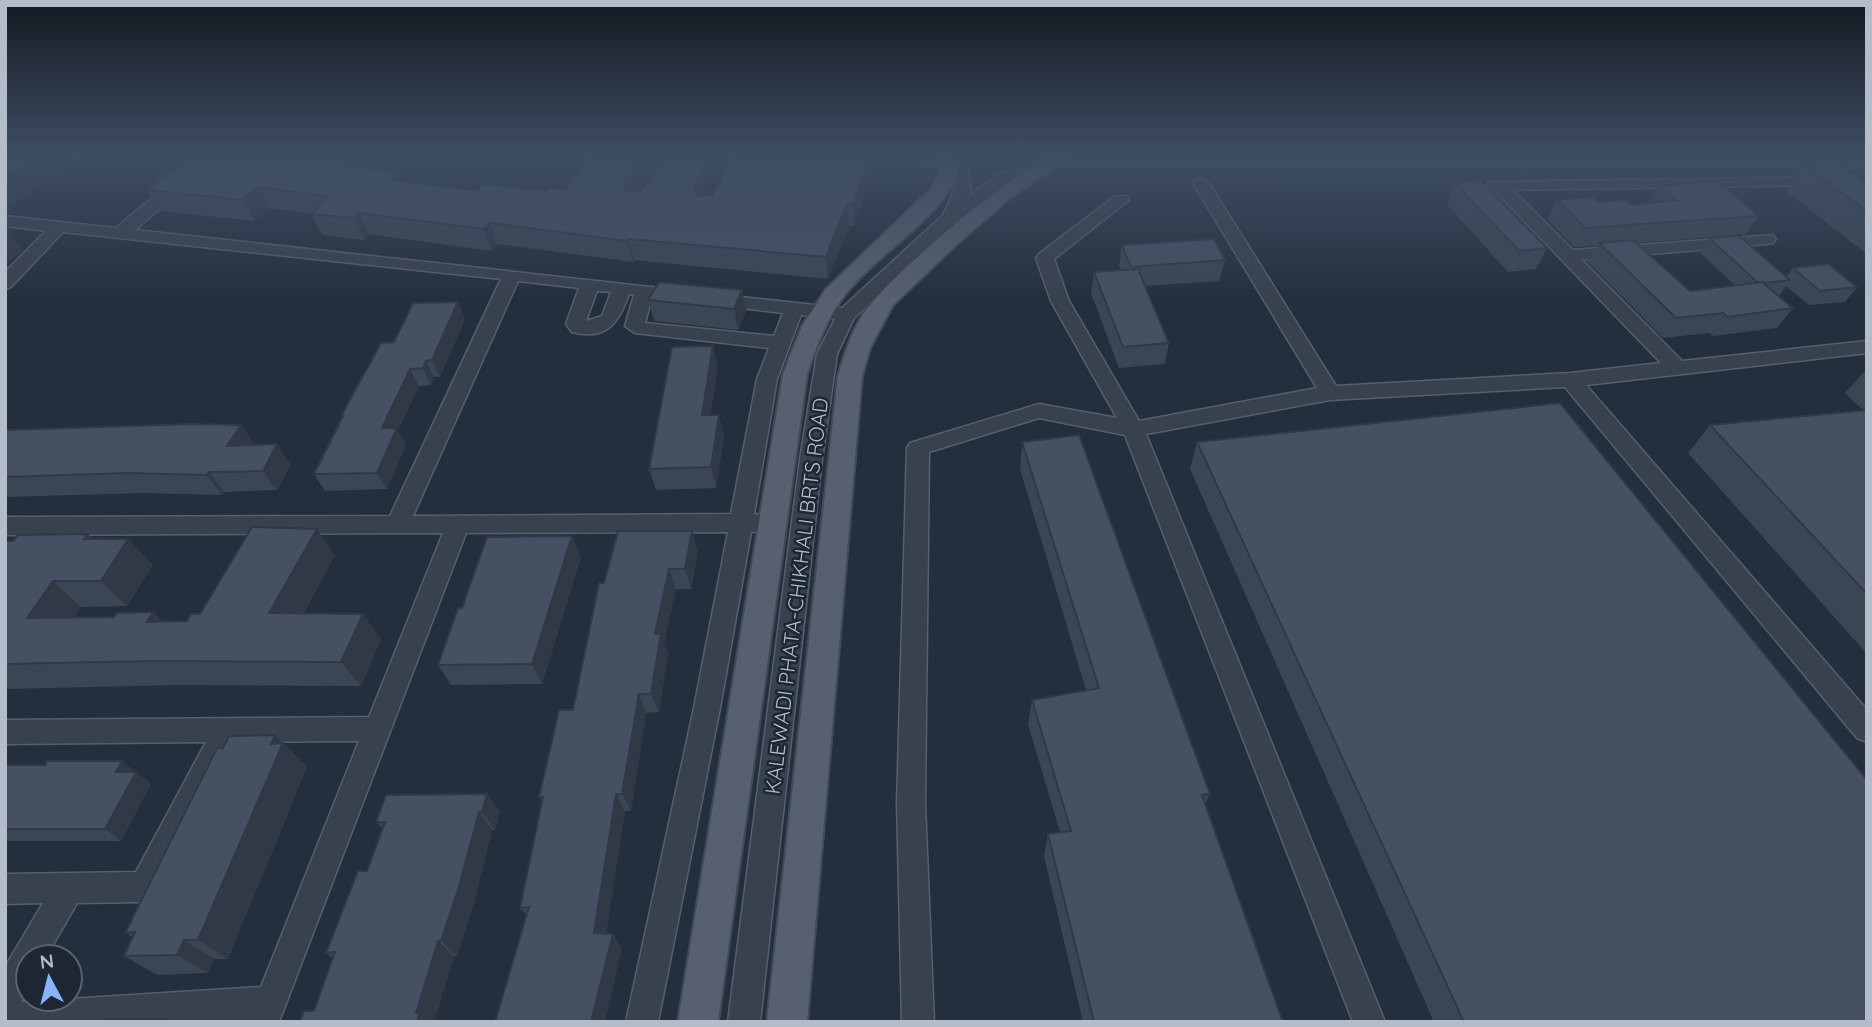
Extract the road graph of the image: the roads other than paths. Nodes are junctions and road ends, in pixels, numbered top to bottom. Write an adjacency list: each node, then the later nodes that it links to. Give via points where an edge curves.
1 (155, 204): 12 (street)
2 (927, 204): 20 (main road, via 842,285)
3 (956, 204): 9 (street)
4 (969, 204): 9 (street)
5 (991, 204): 20 (main road, via 885,300)
6 (1116, 204): 26 (street, via 1045,258 1060,301)
7 (1214, 204): 25 (street)
8 (1518, 204): 14 (street)
9 (950, 218): 20 (street, KALEWADI PHATA-CHIKHALI BRTS ROAD)
10 (5, 221): 11 (street)
11 (60, 226): 12 (street); 16 (street)
12 (120, 233): 15 (street)
13 (1767, 239): 14 (street)
14 (1568, 256): 23 (street)
15 (512, 275): 17 (street); 29 (street)
16 (5, 283)
17 (590, 284): 18 (street); 18 (street, via 576,324 579,328 609,324)
18 (622, 288): 19 (street)
19 (645, 290): 20 (street); 21 (street, via 635,320 635,326 642,329)
20 (834, 313): 21 (street); 28 (main road, via 806,341 795,374); 43 (street, KALEWADI PHATA-CHIKHALI BRTS ROAD, via 811,459); 44 (main road, via 858,348 850,376)
21 (779, 343): 27 (street, via 767,379)
22 (1867, 347): 23 (street)
23 (1677, 368): 24 (street)
24 (1570, 380): 25 (street); 34 (street)
25 (1330, 393): 26 (street)
26 (1133, 429): 45 (street, via 1040,411 918,448 911,803); 46 (street)
27 (741, 522): 28 (street); 30 (street); 41 (street)
28 (773, 523): 42 (main road)
29 (398, 524): 30 (street); 31 (street)
30 (458, 524): 32 (street)
31 (5, 526)
32 (378, 729): 33 (street); 39 (street)
33 (227, 730): 35 (street); 36 (street, via 144,887)
34 (1867, 730)
35 (5, 732)
36 (69, 888): 37 (street); 38 (street)
37 (5, 889)
38 (38, 943)
39 (267, 1012): 40 (street)
40 (5, 1018)
41 (642, 1022)
42 (698, 1022)
43 (744, 1022)
44 (787, 1022)
45 (918, 1022)
46 (1369, 1022)

